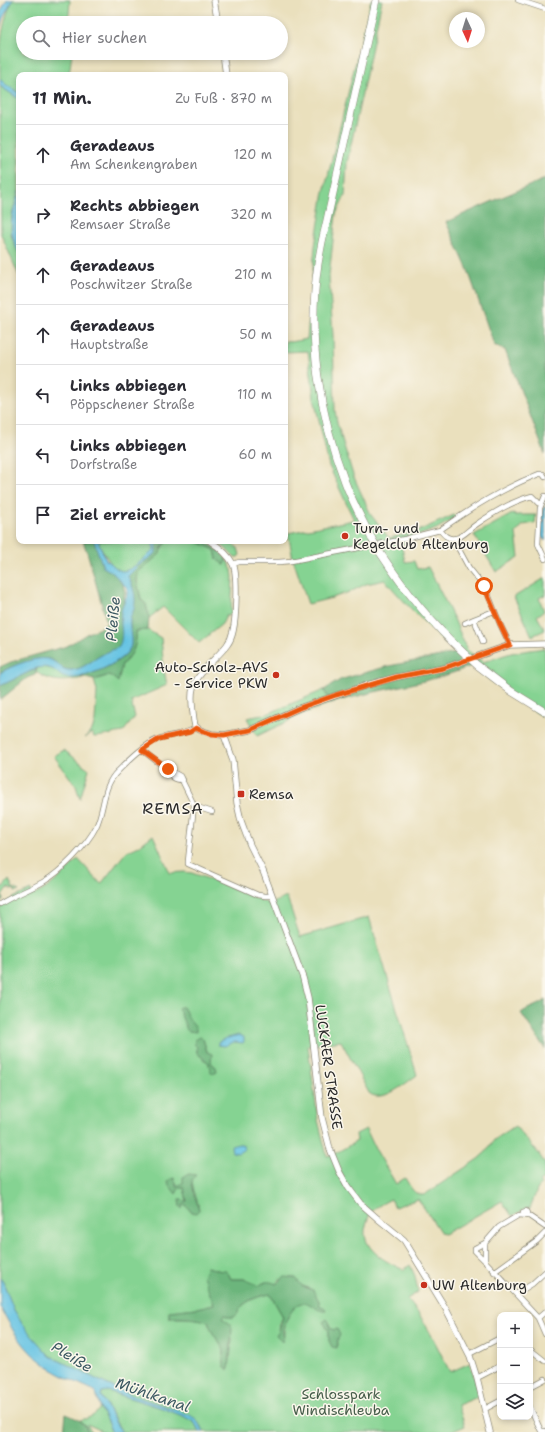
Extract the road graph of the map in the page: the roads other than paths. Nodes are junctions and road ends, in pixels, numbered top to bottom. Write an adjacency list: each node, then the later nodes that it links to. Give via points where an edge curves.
1 (214, 0): 5 (street)
2 (376, 0): 22 (highway, bridge, via 319,258 315,336 322,399 329,433 358,512 379,551 420,609 477,665)
3 (518, 0): 4 (street)
4 (545, 9)
5 (217, 16)
6 (224, 60): 7 (street)
7 (226, 72)
8 (545, 477): 11 (street, via 539,474 488,498)
9 (545, 496): 10 (street)
10 (541, 505): 12 (street, via 532,496 524,498); 14 (street, via 538,544)
11 (440, 530): 12 (street, via 447,537); 15 (street, via 406,539 279,562)
12 (456, 538): 16 (street, via 456,544 469,568 486,589)
13 (214, 544): 15 (street)
14 (545, 559)
15 (233, 564): 23 (street, via 236,574 233,629 227,644 198,678 192,689)
16 (494, 611): 17 (street); 21 (street)
17 (474, 619): 18 (street); 19 (street)
18 (465, 623)
19 (483, 642)
20 (545, 644): 21 (street)
21 (510, 645): 24 (street, via 450,666 397,677 336,695 250,730)
22 (545, 712)
23 (196, 728): 24 (street); 25 (street, via 190,732 159,739)
24 (224, 735): 28 (street, LUCKAER STRASSE, via 233,760 241,821)
25 (142, 750): 26 (street, via 164,767 173,778 183,780); 29 (street, via 112,777 96,827 76,854 45,881)
26 (194, 806): 27 (street); 28 (street, via 188,864 258,895)
27 (212, 812)
28 (273, 899): 42 (street, LUCKAER STRASSE, via 308,998 322,1118 339,1171 360,1203 404,1240 446,1309)
29 (0, 904)
30 (545, 1227): 31 (street); 32 (street, via 520,1215 499,1227)
31 (544, 1233): 34 (street)
32 (485, 1243): 33 (street); 33 (street, via 475,1248)
33 (485, 1261): 34 (street)
34 (494, 1272): 36 (street)
35 (545, 1272): 36 (street)
36 (516, 1294): 38 (street)
37 (545, 1312): 38 (street)
38 (538, 1318): 39 (street)
39 (545, 1334)
40 (497, 1340): 42 (street)
41 (533, 1352): 43 (street)
42 (469, 1354): 45 (street, LUCKAER STRASSE)
43 (545, 1361)
44 (497, 1368): 45 (street)
45 (477, 1378): 49 (street, LUCKAER STRASSE)
46 (545, 1379): 47 (street)
47 (533, 1385)
48 (497, 1403): 49 (street)
49 (485, 1409): 52 (street, LUCKAER STRASSE)
50 (533, 1414): 51 (street, via 541,1431)
51 (545, 1431)
52 (490, 1432)

